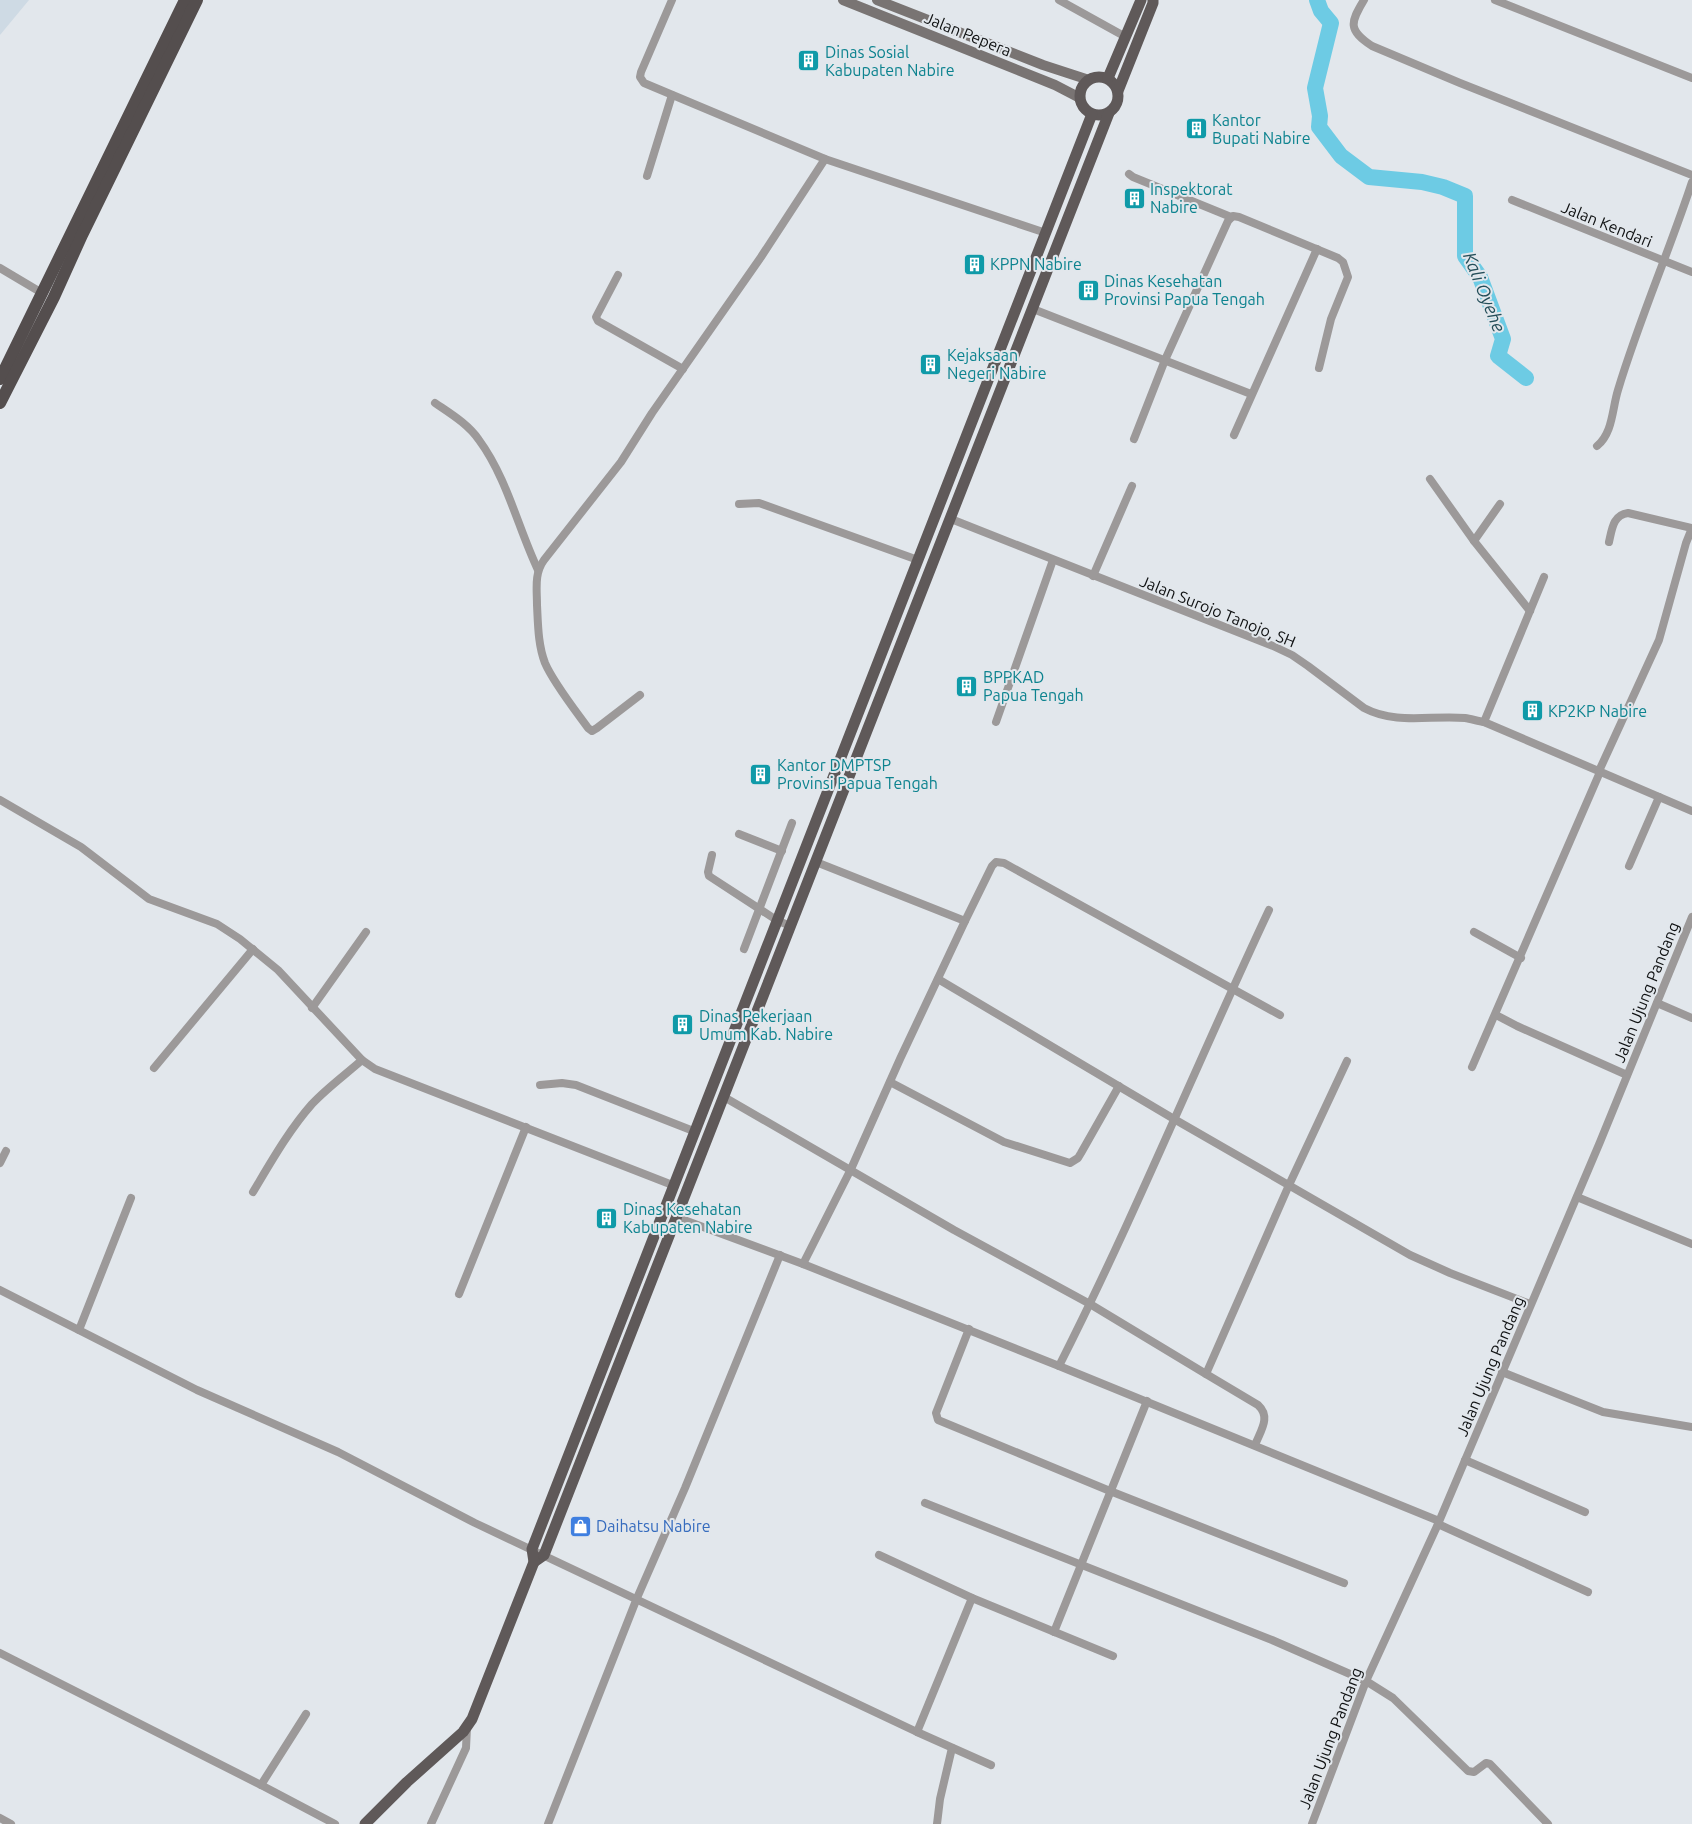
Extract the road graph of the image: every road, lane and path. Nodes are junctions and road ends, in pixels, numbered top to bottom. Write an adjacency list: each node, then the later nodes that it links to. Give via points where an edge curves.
1 (185, 0): 31 (highway)
2 (197, 0): 31 (highway)
3 (672, 0): 18 (street, via 640,77 644,83)
4 (843, 0): 12 (main road, Jalan Pepera)
5 (877, 0): 11 (main road, Jalan Pepera)
6 (1059, 0): 13 (street)
7 (1141, 0): 13 (main road)
8 (1153, 0): 17 (main road)
9 (1364, 0): 24 (street, via 1353,24 1359,38 1372,46)
10 (1495, 0): 15 (street)
11 (895, 7): 12 (main road); 16 (main road, Jalan Pepera)
12 (891, 19): 19 (main road, Jalan Pepera)
13 (1124, 36): 14 (main road)
14 (1108, 78): 16 (main road); 17 (main road)
15 (1692, 78)
16 (1089, 80): 19 (main road, via 1083,85)
17 (1118, 91): 20 (main road, via 1118,102)
18 (672, 95): 22 (street); 25 (street)
19 (1080, 98): 21 (main road)
20 (1109, 112): 21 (main road); 37 (main road)
21 (1092, 114): 29 (main road)
22 (825, 159): 29 (street); 40 (street)
23 (1129, 174): 28 (street)
24 (1692, 175)
25 (647, 176)
26 (1692, 182): 32 (street)
27 (1512, 200): 32 (street, Jalan Kendari)
28 (1231, 217): 30 (street, via 1240,217); 38 (street)
29 (1046, 233): 41 (main road)
30 (1317, 248): 39 (street, via 1344,262 1348,276 1331,319); 44 (street)
31 (63, 261): 36 (highway); 45 (highway, via 37,330)
32 (1665, 262): 34 (street, Jalan Kendari); 49 (street, via 1628,358 1609,430)
33 (0, 268): 36 (street)
34 (1692, 272)
35 (618, 275): 40 (street, via 596,317 598,321)
36 (42, 293): 42 (highway)
37 (1033, 309): 38 (street); 43 (main road)
38 (1165, 360): 44 (street); 48 (street)
39 (1319, 368)
40 (683, 369): 59 (street, via 621,462)
41 (990, 377): 43 (main road); 57 (main road)
42 (0, 380)
43 (1004, 382): 54 (main road)
44 (1251, 394): 47 (street)
45 (0, 403)
46 (436, 403): 59 (street, via 466,426 490,458)
47 (1234, 435)
48 (1134, 439)
49 (1597, 446)
50 (1430, 479): 55 (street)
51 (1132, 486): 60 (street)
52 (738, 504): 57 (street, via 759,503)
53 (1500, 504): 55 (street)
54 (951, 519): 58 (street, Jalan Surojo Tanojo, SH); 64 (main road)
55 (1474, 540): 63 (street)
56 (1610, 542): 68 (street, via 1613,524 1622,514 1692,528 1659,640)
57 (918, 560): 62 (main road)
58 (1053, 560): 60 (street, Jalan Surojo Tanojo, SH); 66 (street)
59 (538, 570): 65 (street, via 536,585 543,656 548,670 588,728 597,728)
60 (1093, 576): 67 (street, Jalan Surojo Tanojo, SH, via 1283,650 1376,714 1395,718 1466,718)
61 (1544, 578): 63 (street)
62 (900, 607): 64 (main road); 81 (main road)
63 (1530, 611): 67 (street)
64 (914, 612): 76 (main road)
65 (640, 695)
66 (996, 722)
67 (1484, 722): 68 (street, Jalan Surojo Tanojo, SH)
68 (1600, 771): 69 (street, Jalan Surojo Tanojo, SH); 88 (street)
69 (1659, 797): 71 (street, Jalan Surojo Tanojo, SH); 77 (street)
70 (0, 800): 86 (street, via 81,846 149,899 217,924)
71 (1692, 811)
72 (792, 823): 74 (street)
73 (739, 834): 74 (street)
74 (782, 851): 78 (street)
75 (712, 855): 78 (street, via 709,876)
76 (816, 862): 82 (street); 83 (main road)
77 (1629, 866)
78 (759, 909): 81 (street); 87 (street)
79 (1269, 910): 90 (street)
80 (1692, 917): 91 (street, Jalan Ujung Pandang)
81 (778, 921): 83 (street); 107 (main road)
82 (965, 921): 89 (street); 90 (street, via 992,866 998,861)
83 (791, 926): 104 (main road)
84 (366, 932): 92 (street)
85 (1474, 932): 88 (street)
86 (253, 949): 92 (street, via 278,970); 99 (street)
87 (744, 949)
88 (1521, 958): 94 (street)
89 (938, 979): 101 (street); 103 (street)
90 (1232, 988): 93 (street); 105 (street)
91 (1656, 1003): 95 (street); 100 (street, Jalan Ujung Pandang)
92 (312, 1008): 96 (street)
93 (1280, 1015)
94 (1496, 1015): 98 (street); 100 (street)
95 (1692, 1018)
96 (362, 1060): 106 (street, via 375,1069); 113 (street, via 312,1104)
97 (1347, 1061): 111 (street)
98 (1472, 1067)
99 (154, 1068)
100 (1627, 1075): 114 (street, Jalan Ujung Pandang)
101 (890, 1082): 103 (street, via 1004,1142 1070,1163 1078,1158); 110 (street)
102 (540, 1085): 107 (street, via 576,1085)
103 (1119, 1086): 105 (street)
104 (724, 1097): 110 (street); 116 (main road)
105 (1174, 1119): 111 (street); 122 (street)
106 (526, 1128): 112 (street); 121 (street)
107 (696, 1132): 112 (main road)
108 (6, 1151): 109 (street)
109 (0, 1163)
110 (851, 1169): 119 (street); 122 (street)
111 (1289, 1185): 123 (street, via 1420,1260); 128 (street)
112 (675, 1186): 137 (main road)
113 (253, 1192)
114 (1577, 1197): 117 (street); 123 (street, Jalan Ujung Pandang)
115 (131, 1198): 124 (street)
116 (676, 1217): 118 (street); 138 (main road)
117 (1692, 1244)
118 (780, 1255): 119 (street); 144 (street)
119 (803, 1264): 125 (street)
120 (0, 1290): 124 (street)
121 (459, 1294)
122 (1090, 1304): 126 (street); 128 (street)
123 (1530, 1304): 127 (street, Jalan Ujung Pandang)
124 (79, 1330): 137 (street, via 196,1390 338,1452)
125 (970, 1330): 126 (street); 133 (street, via 936,1418)
126 (1059, 1366): 129 (street)
127 (1502, 1372): 130 (street, via 1603,1412); 132 (street, Jalan Ujung Pandang)
128 (1206, 1374): 131 (street, via 1264,1410 1265,1419)
129 (1146, 1401): 131 (street); 133 (street)
130 (1692, 1428)
131 (1255, 1445): 136 (street)
132 (1465, 1460): 135 (street); 136 (street, Jalan Ujung Pandang)
133 (1110, 1491): 141 (street); 142 (street)
134 (925, 1503): 141 (street)
135 (1585, 1512)
136 (1438, 1522): 143 (street); 149 (street, Jalan Ujung Pandang)
137 (532, 1550): 138 (street); 140 (main road)
138 (544, 1555): 140 (main road); 144 (street)
139 (879, 1555): 145 (street)
140 (534, 1562): 151 (main road)
141 (1081, 1566): 146 (street); 149 (street, via 1272,1640)
142 (1344, 1583)
143 (1588, 1592)
144 (638, 1598): 152 (street); 161 (street)
145 (972, 1598): 146 (street); 152 (street)
146 (1054, 1632): 148 (street)
147 (0, 1653): 155 (street)
148 (1113, 1656)
149 (1366, 1681): 163 (street, Jalan Ujung Pandang); 164 (street, via 1393,1698 1468,1771 1474,1772 1486,1763 1490,1764)
150 (306, 1714): 155 (street)
151 (467, 1727): 159 (main road); 160 (street, via 466,1748)
152 (917, 1732): 153 (street)
153 (952, 1748): 154 (street); 162 (street)
154 (991, 1765)
155 (261, 1785): 158 (street)
156 (0, 1818): 157 (street)
157 (11, 1824)
158 (335, 1824)
159 (365, 1824)
160 (431, 1824)
161 (548, 1824)
162 (937, 1824)
163 (1312, 1824)
164 (1548, 1824)

